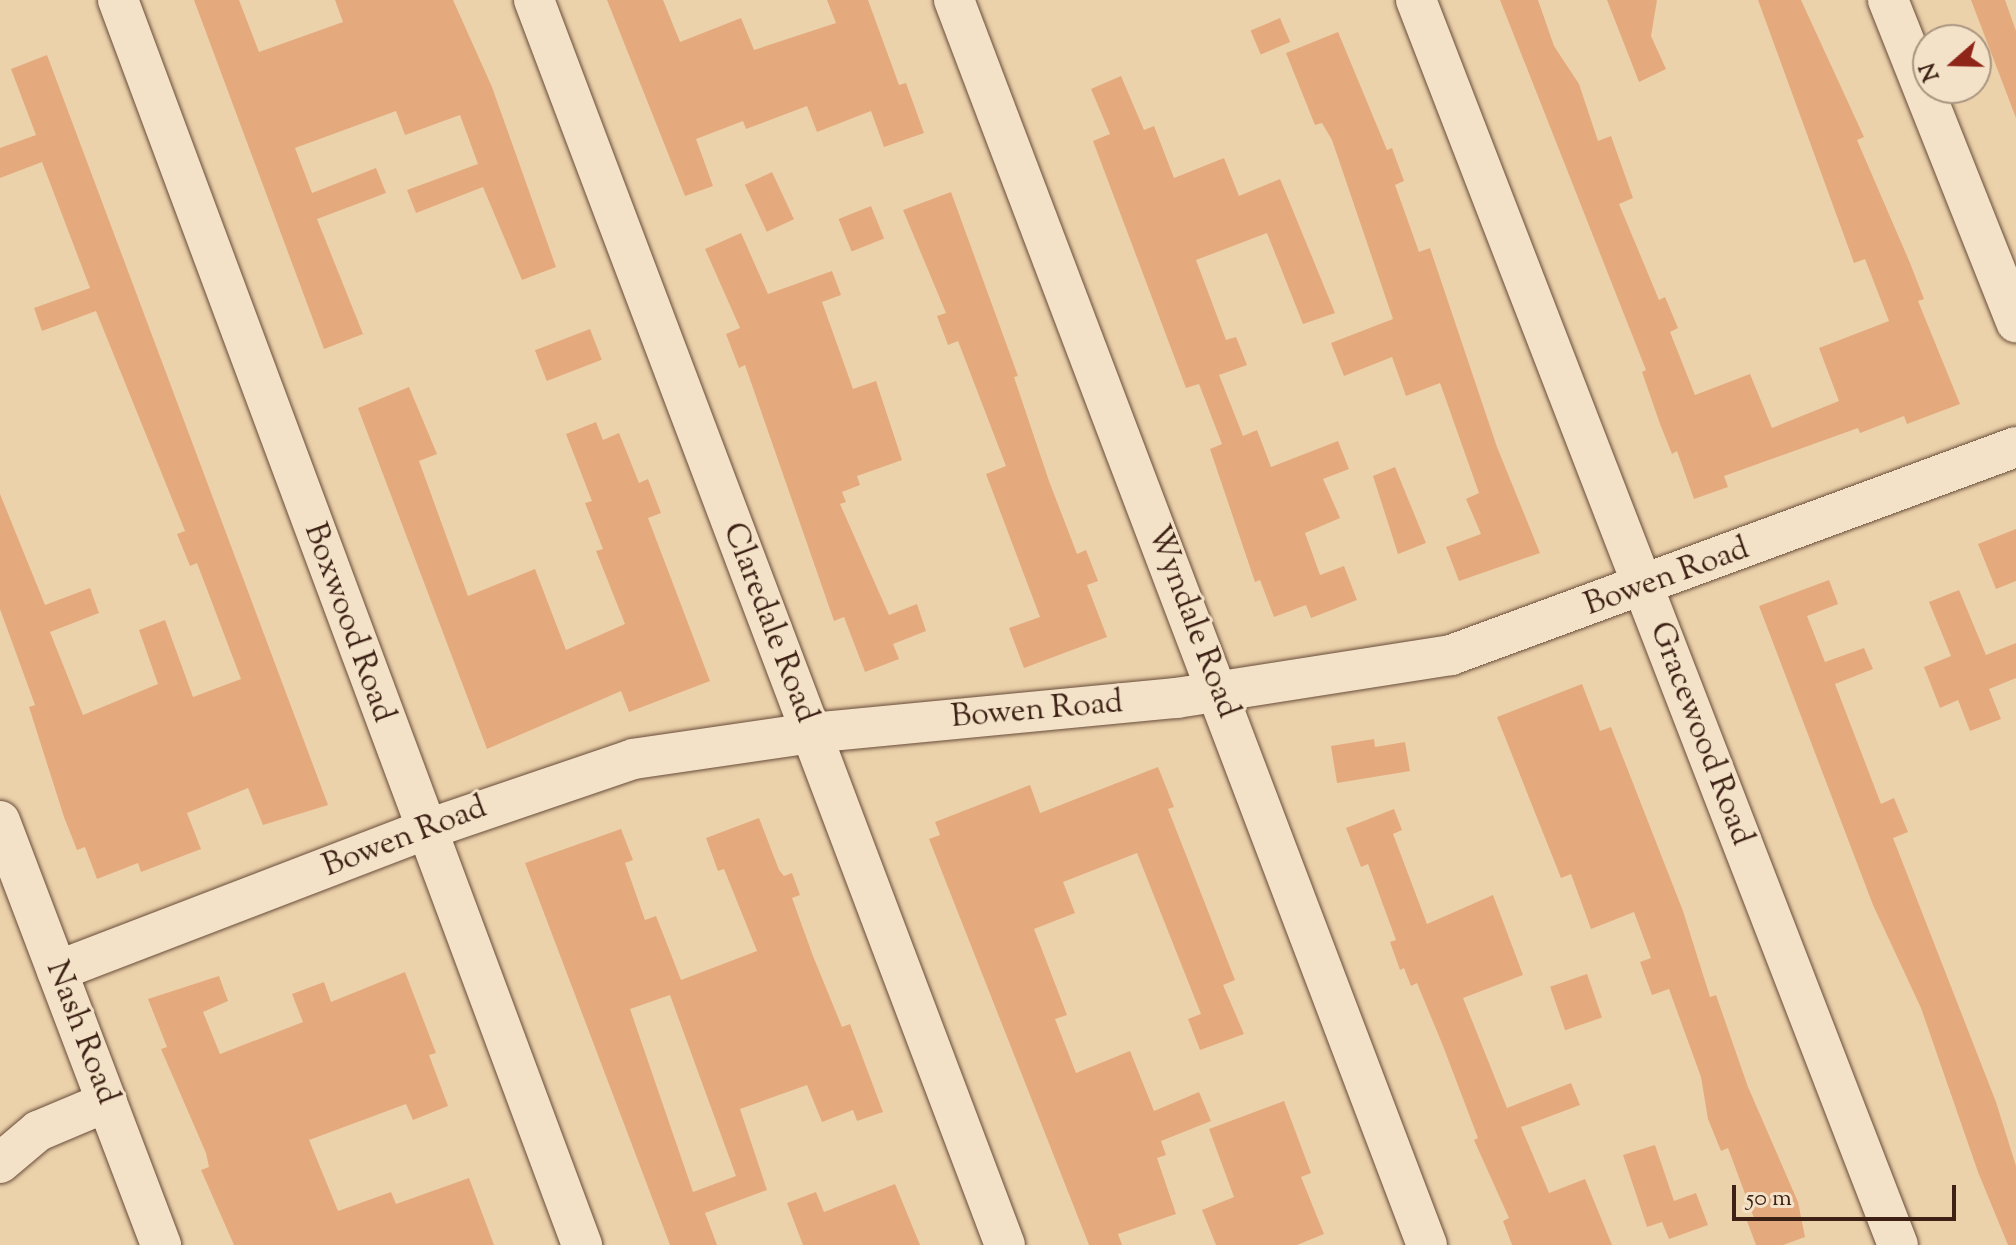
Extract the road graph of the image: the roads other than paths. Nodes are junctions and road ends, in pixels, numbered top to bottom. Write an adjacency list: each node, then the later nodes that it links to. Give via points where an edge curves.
1 (118, 0): 11 (street, Boxwood Road)
2 (534, 0): 10 (street, Claredale Road)
3 (954, 0): 9 (street, Wyndale Road)
4 (1416, 0): 8 (street, Gracewood Road)
5 (1888, 0): 6 (street)
6 (2016, 322)
7 (2016, 447): 8 (street, Bowen Road)
8 (1643, 588): 9 (street, Bowen Road, via 1451,655); 20 (street, Gracewood Road)
9 (1218, 690): 10 (street, Bowen Road); 19 (street, Wyndale Road)
10 (811, 733): 11 (street, Bowen Road, via 633,759); 18 (street, Claredale Road)
11 (425, 830): 13 (street, Bowen Road); 17 (street, Boxwood Road)
12 (2, 832): 13 (street, Nash Road)
13 (57, 971): 14 (street, Nash Road)
14 (107, 1102): 15 (street, via 38,1131); 16 (street, Nash Road)
15 (0, 1163)
16 (161, 1245)
17 (582, 1245)
18 (1005, 1245)
19 (1427, 1245)
20 (1898, 1245)

